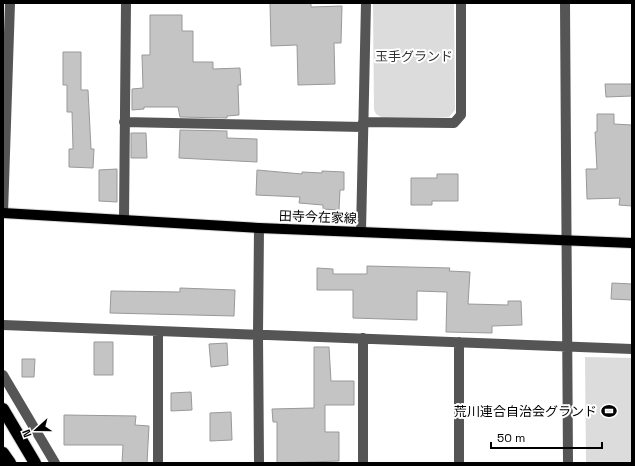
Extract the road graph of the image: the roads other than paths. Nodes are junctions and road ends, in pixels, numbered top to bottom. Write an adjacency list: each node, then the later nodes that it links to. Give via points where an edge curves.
1 (10, 3): 6 (street)
2 (126, 3): 7 (street)
3 (366, 3): 8 (street)
4 (461, 3): 8 (street, via 461,115 454,123)
5 (565, 3): 13 (street)
6 (5, 92): 9 (street)
7 (124, 122): 8 (street); 10 (street)
8 (363, 124): 12 (street)
9 (3, 213): 10 (main road, 田寺今在家線)
10 (124, 220): 11 (main road, 田寺今在家線)
11 (260, 228): 12 (main road, 田寺今在家線); 17 (street)
12 (361, 231): 13 (main road, 田寺今在家線)
13 (567, 242): 14 (main road, 田寺今在家線); 20 (street)
14 (632, 243)
15 (3, 325): 16 (street)
16 (158, 331): 17 (street); 28 (street)
17 (258, 334): 18 (street); 29 (street)
18 (363, 338): 19 (street); 30 (street)
19 (459, 342): 20 (street); 31 (street)
20 (568, 346): 21 (street); 32 (street)
21 (632, 349)
22 (3, 375): 27 (street)
23 (3, 409): 26 (highway)
24 (3, 453): 25 (highway)
25 (10, 463)
26 (35, 463)
27 (55, 463)
28 (158, 463)
29 (259, 463)
30 (363, 463)
31 (460, 463)
32 (568, 463)

